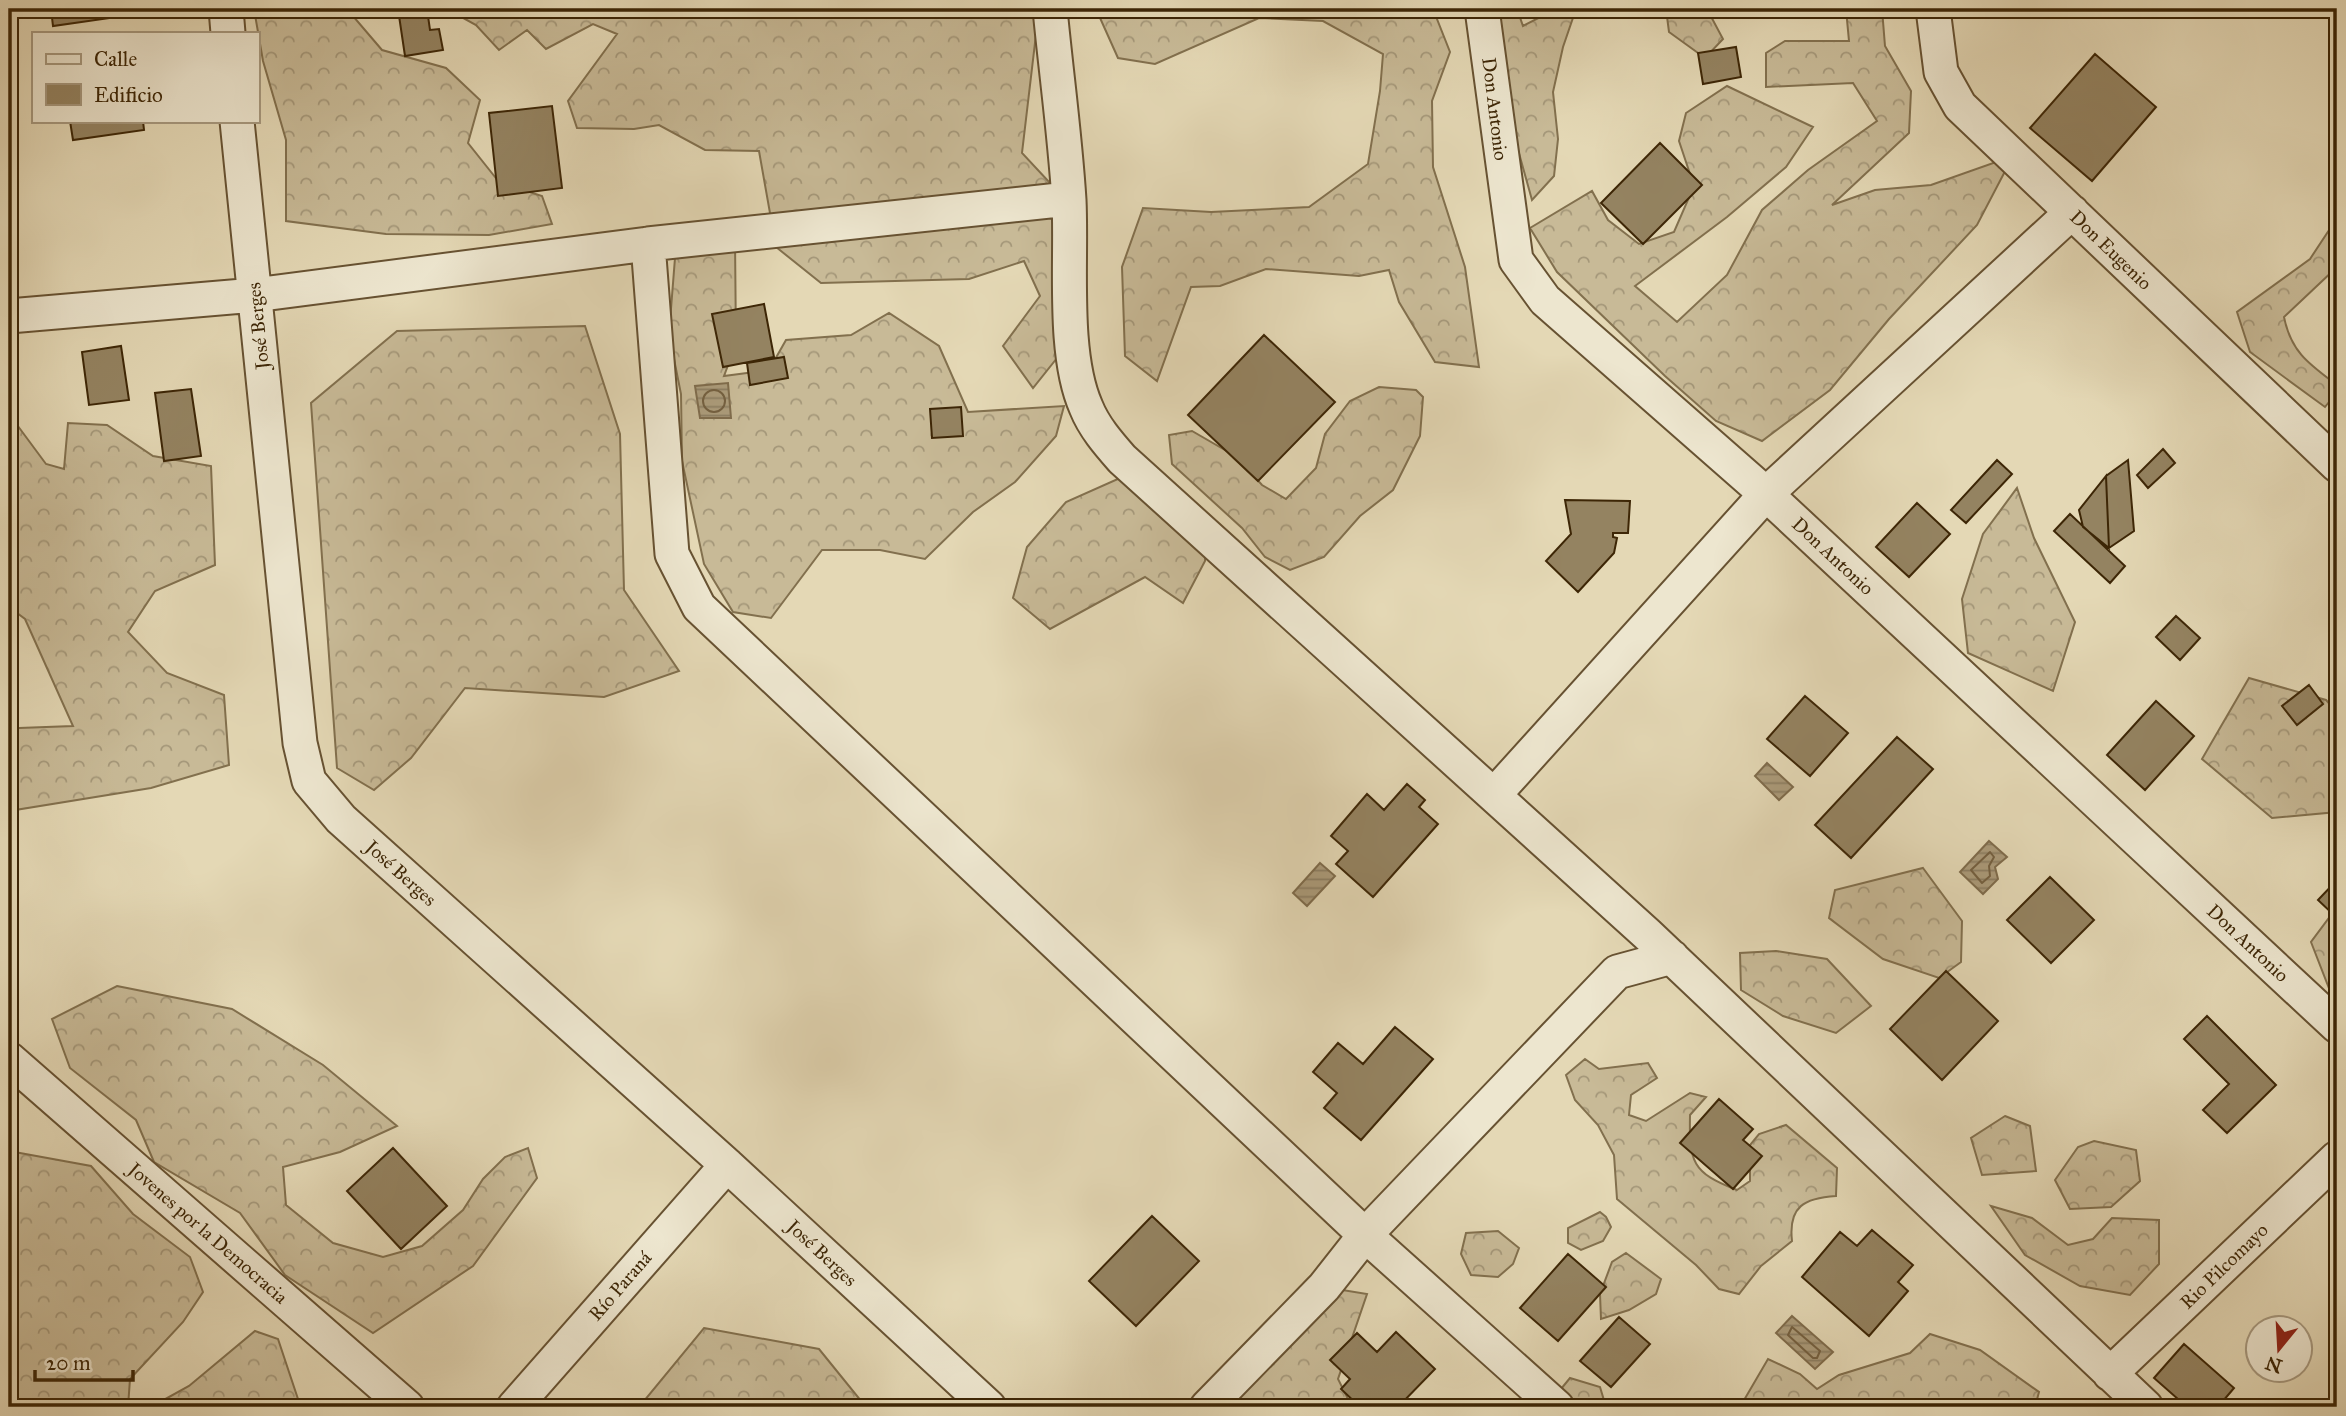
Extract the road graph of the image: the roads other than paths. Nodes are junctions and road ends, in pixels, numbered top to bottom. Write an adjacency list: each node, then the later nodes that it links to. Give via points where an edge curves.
1 (226, 9): 5 (street)
2 (1050, 9): 7 (street)
3 (1482, 9): 13 (street, Don Antonio, via 1516,260 1545,300)
4 (1933, 9): 8 (street, Don Eugenio, via 1941,72 1961,106)
5 (228, 32)
6 (237, 122): 10 (street, José Berges)
7 (1069, 199): 9 (street); 14 (street, via 1077,377 1085,406 1103,438)
8 (2072, 212): 12 (street, Don Eugenio); 13 (street)
9 (648, 244): 10 (street); 22 (street, via 672,554 699,607)
10 (255, 295): 11 (street); 21 (street, José Berges, via 300,743 309,781 341,819)
11 (9, 316)
12 (2337, 465)
13 (1766, 494): 14 (street); 18 (street, Don Antonio)
14 (1494, 795): 15 (street)
15 (1626, 915): 16 (street); 17 (street)
16 (1672, 957): 17 (street); 23 (street)
17 (1617, 972): 22 (street)
18 (2337, 1026)
19 (9, 1059): 24 (street, Jovenes por la Democracia)
20 (2337, 1158): 23 (street, Rio Pilcomayo)
21 (727, 1165): 25 (street, Río Paraná); 26 (street, José Berges)
22 (1365, 1235): 27 (street, via 1324,1287); 28 (street)
23 (2110, 1374): 29 (street)
24 (408, 1407)
25 (514, 1407)
26 (989, 1407)
27 (1207, 1407)
28 (1557, 1407)
29 (2146, 1407)

